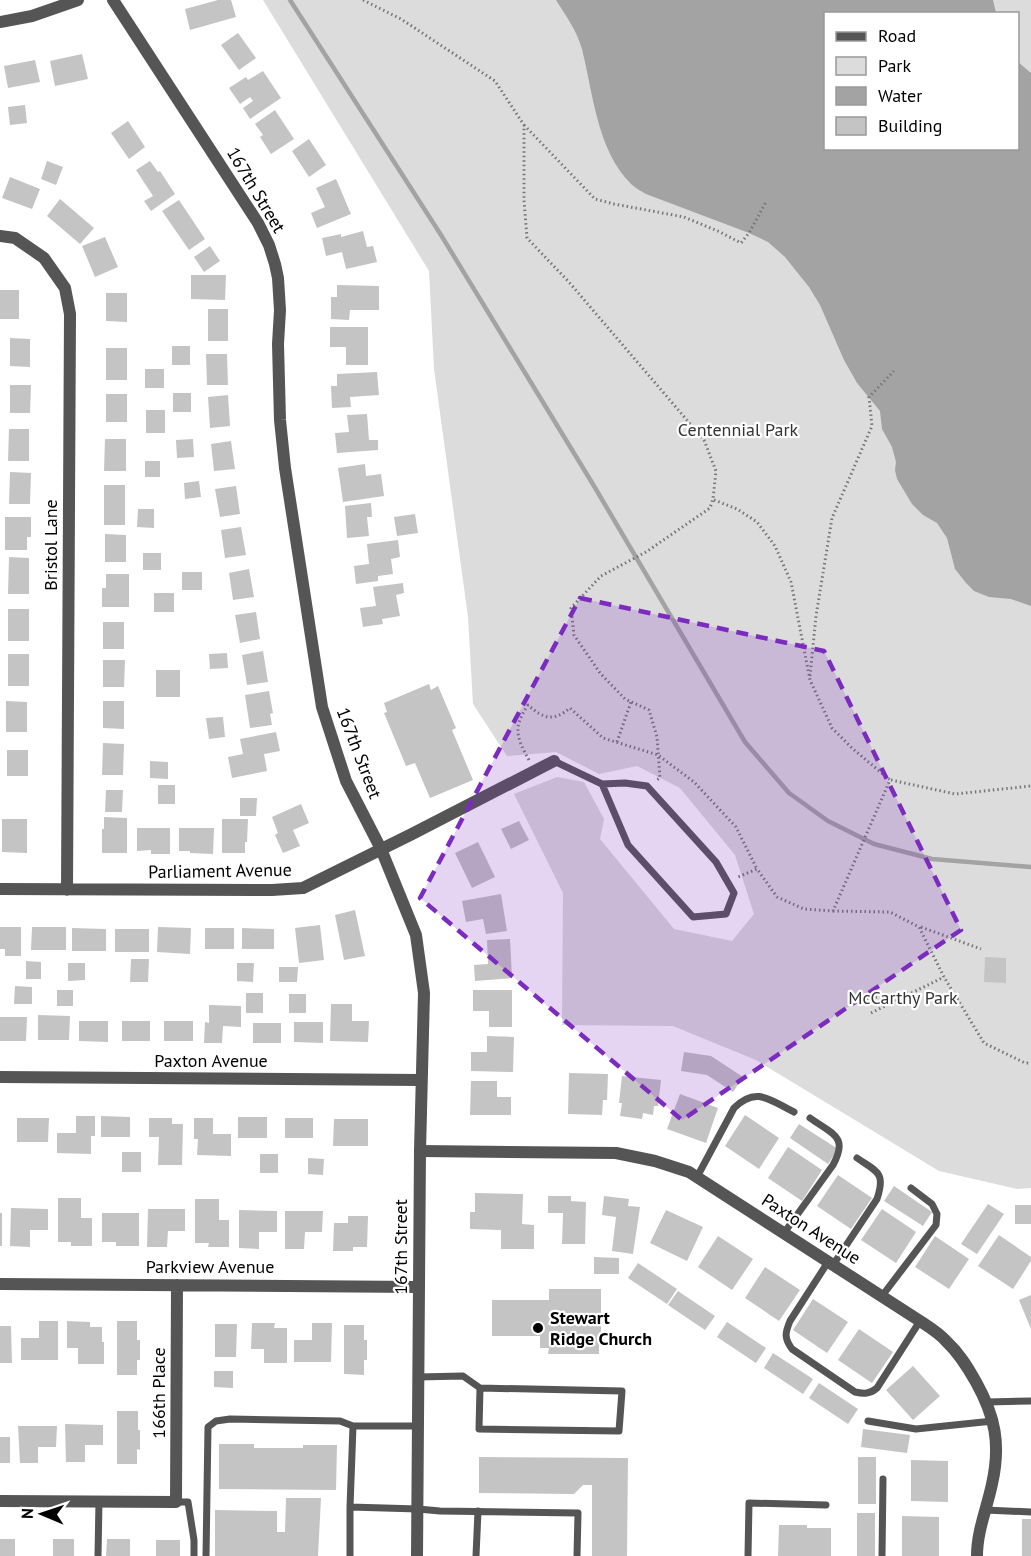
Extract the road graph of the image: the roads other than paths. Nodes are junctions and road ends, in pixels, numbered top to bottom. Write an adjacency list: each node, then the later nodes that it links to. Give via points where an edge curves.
1 (78, 0): 3 (street)
2 (113, 0): 7 (street, 167th Street, via 258,224 276,264 280,420 322,707 346,781)
3 (0, 22)
4 (0, 236): 9 (street, Bristol Lane, via 15,238 44,258 65,288 70,314)
5 (554, 761): 6 (lane); 7 (street, Parliament Avenue)
6 (602, 784): 6 (lane, via 628,845 693,917 726,914 734,893 716,862 647,786)
7 (381, 849): 9 (street, Parliament Avenue, via 303,888); 11 (street, 167th Street, via 416,935 424,993)
8 (0, 889): 9 (street, Parliament Avenue)
9 (67, 890)
10 (0, 1077): 11 (street, Paxton Avenue)
11 (421, 1080): 14 (street, 167th Street)
12 (794, 1112): 16 (lane, via 765,1097 742,1100)
13 (810, 1118): 18 (lane, via 837,1137 840,1153)
14 (420, 1151): 16 (street, Paxton Avenue, via 616,1154 655,1161); 22 (street, 167th Street)
15 (857, 1158): 19 (lane, via 878,1172 881,1187 877,1199)
16 (697, 1177): 18 (street, Paxton Avenue)
17 (911, 1188): 23 (lane, via 932,1204 937,1214 936,1225)
18 (784, 1233): 19 (street, Paxton Avenue)
19 (830, 1264): 23 (street, Paxton Avenue); 24 (lane, via 790,1321 786,1341 855,1392 871,1393 877,1388)
20 (0, 1284): 21 (street, Parkview Avenue)
21 (177, 1285): 22 (street, Parkview Avenue); 36 (street, 166th Place)
22 (419, 1287): 25 (street, 167th Street)
23 (882, 1296): 24 (street, Paxton Avenue)
24 (920, 1321): 28 (street, Paxton Avenue, via 945,1339 964,1360)
25 (418, 1377): 26 (lane, via 464,1376); 32 (street, 167th Street)
26 (480, 1388): 26 (lane, via 622,1391 619,1431 479,1429)
27 (1031, 1401): 28 (lane)
28 (987, 1402): 30 (street, Paxton Avenue)
29 (868, 1421): 30 (lane, via 916,1429)
30 (993, 1421): 40 (street, Paxton Avenue, via 997,1449)
31 (353, 1426): 32 (lane); 38 (lane); 45 (lane, via 340,1421 230,1419 216,1420 208,1427)
32 (417, 1426): 39 (street, 167th Street)
33 (883, 1479): 51 (lane)
34 (0, 1501): 35 (street)
35 (99, 1501): 36 (street); 43 (lane)
36 (176, 1502): 44 (lane, via 188,1502)
37 (826, 1504): 50 (lane, via 749,1503)
38 (350, 1507): 39 (lane); 46 (lane)
39 (418, 1509): 41 (lane); 47 (street, 167th Street)
40 (985, 1510): 42 (lane); 52 (street, Paxton Avenue)
41 (478, 1511): 48 (lane); 49 (lane, via 578,1513)
42 (1031, 1512)
43 (98, 1556)
44 (194, 1556)
45 (206, 1556)
46 (350, 1556)
47 (417, 1556)
48 (476, 1556)
49 (577, 1556)
50 (748, 1556)
51 (882, 1556)
52 (977, 1556)

